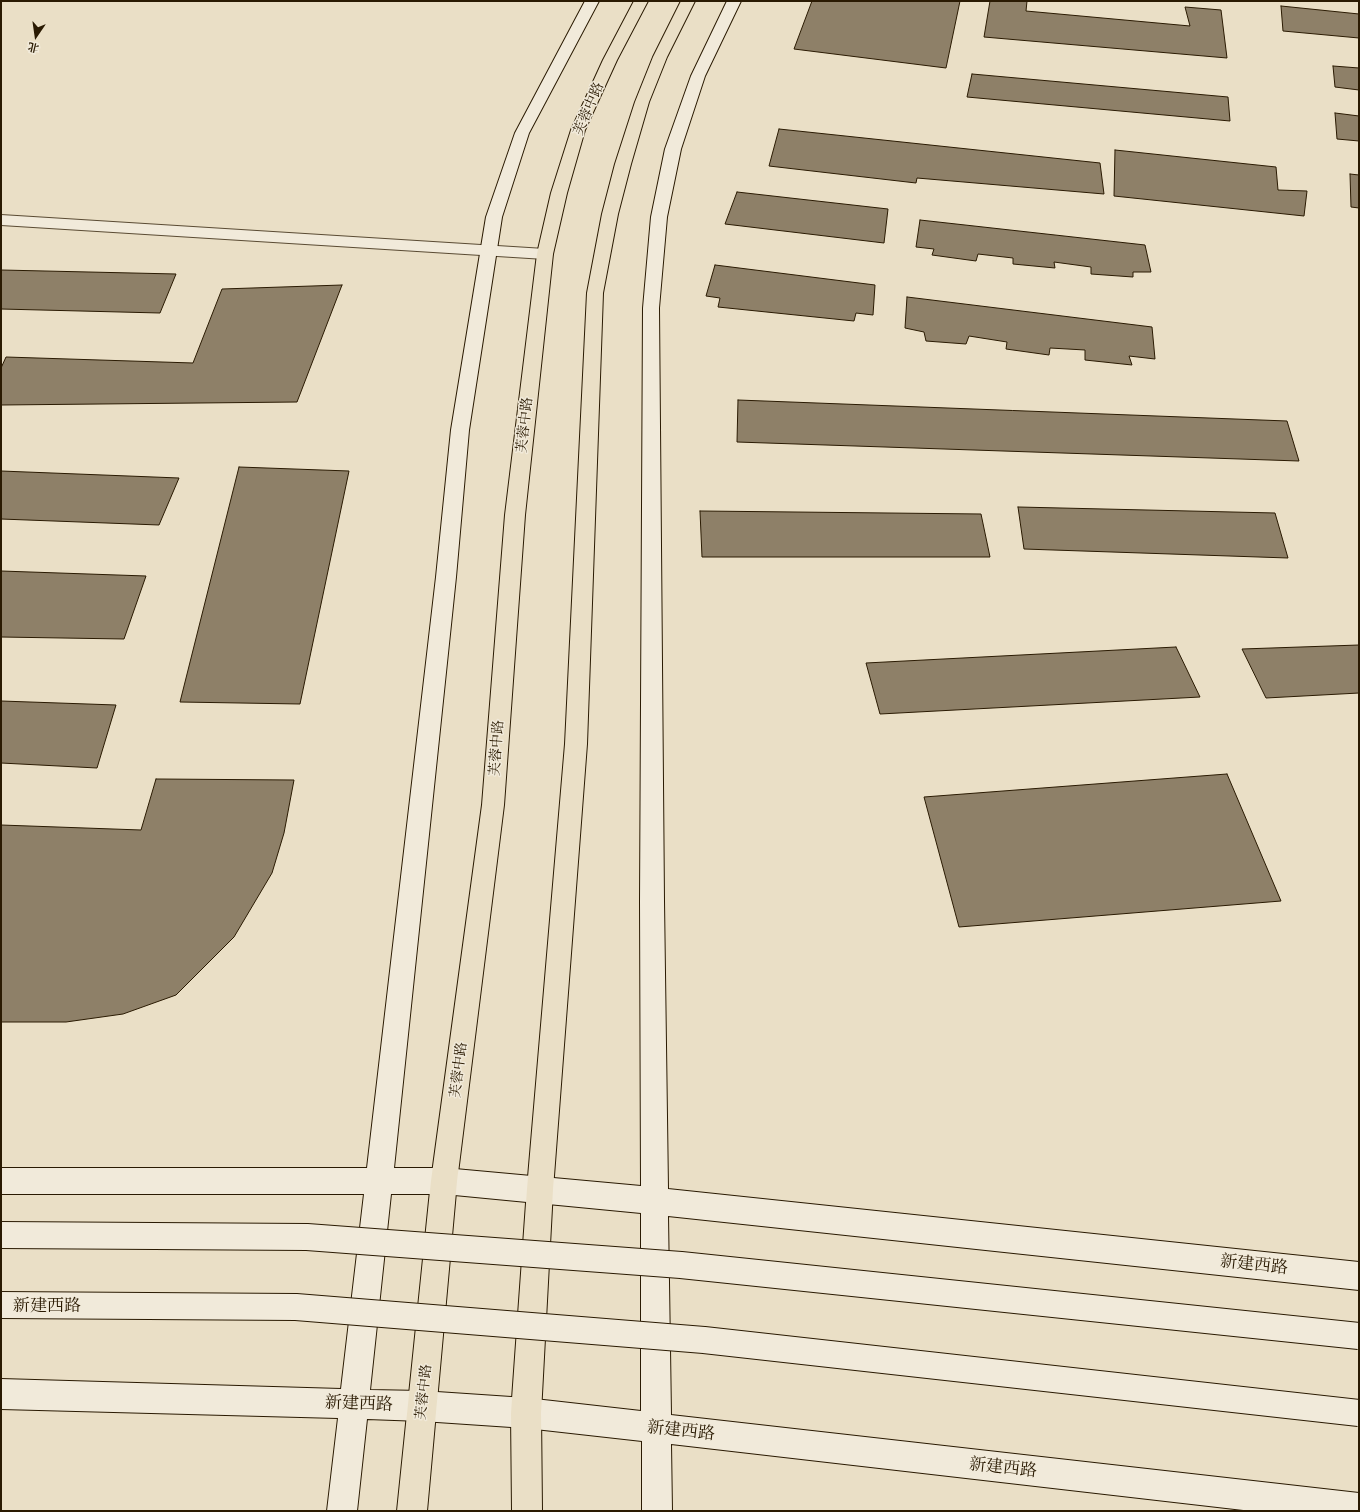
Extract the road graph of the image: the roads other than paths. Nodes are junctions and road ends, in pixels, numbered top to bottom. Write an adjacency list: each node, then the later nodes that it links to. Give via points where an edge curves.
1 (592, 1): 6 (street, via 522,133 494,217)
2 (640, 1): 7 (main road, 芙蓉中路, via 578,130 559,193)
3 (688, 1): 11 (main road, via 660,57 622,164 595,293 576,744)
4 (734, 1): 12 (street, via 698,76 673,149 659,217 651,308)
5 (1, 220): 6 (street)
6 (489, 250): 7 (street); 9 (street, via 460,430)
7 (545, 254): 10 (main road, 芙蓉中路, via 515,515 493,805)
8 (1, 1181): 9 (street, 新建西路)
9 (379, 1181): 10 (street, 新建西路); 18 (street)
10 (444, 1181): 11 (street, 新建西路); 19 (main road, 芙蓉中路)
11 (540, 1189): 12 (street, 新建西路); 20 (main road)
12 (654, 1201): 14 (street, 新建西路); 22 (street)
13 (1, 1235): 16 (street, bridge, via 307,1237 681,1265)
14 (1359, 1276)
15 (1, 1305): 21 (street, 新建西路, bridge, via 296,1307 704,1340)
16 (1359, 1336)
17 (1, 1394): 18 (street, 新建西路)
18 (354, 1404): 19 (street, 新建西路); 24 (street)
19 (422, 1406): 20 (street, 新建西路); 25 (main road, 芙蓉中路)
20 (526, 1413): 22 (street, 新建西路); 26 (main road)
21 (1359, 1413)
22 (656, 1428): 23 (street, 新建西路); 27 (street)
23 (1359, 1508)
24 (342, 1511)
25 (412, 1511)
26 (527, 1511)
27 (656, 1511)

